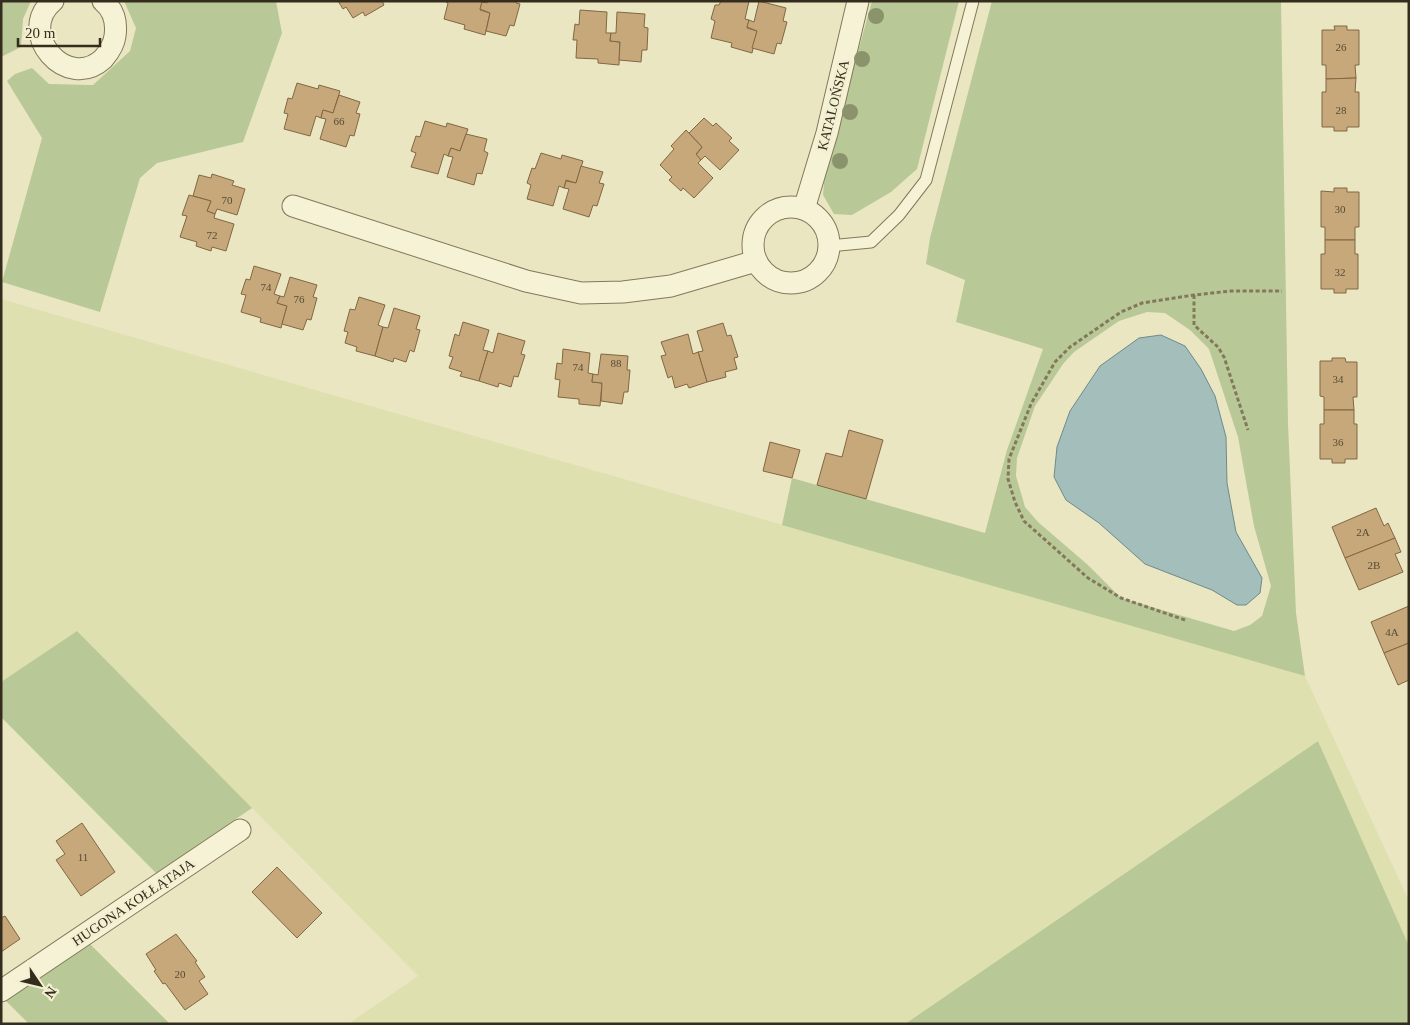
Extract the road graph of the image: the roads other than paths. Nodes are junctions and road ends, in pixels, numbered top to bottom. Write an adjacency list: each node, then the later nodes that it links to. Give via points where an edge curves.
1 (53, 1): 2 (street, via 43,14 41,38 53,59 76,68 101,61 115,39 113,14)
2 (103, 1)
3 (858, 1): 6 (street, KATALOŃSKA, via 827,133)
4 (974, 1): 7 (lane, via 926,180 899,216 871,242)
5 (293, 206): 8 (street, via 526,281 581,294 671,286)
6 (804, 209): 7 (street, via 815,214 823,224); 8 (street, via 778,208 758,224 753,236)
7 (829, 246): 8 (street, via 821,269 800,282 774,279)
8 (756, 262)
9 (240, 830): 10 (street, HUGONA KOŁŁĄTAJA)
10 (1, 991)

